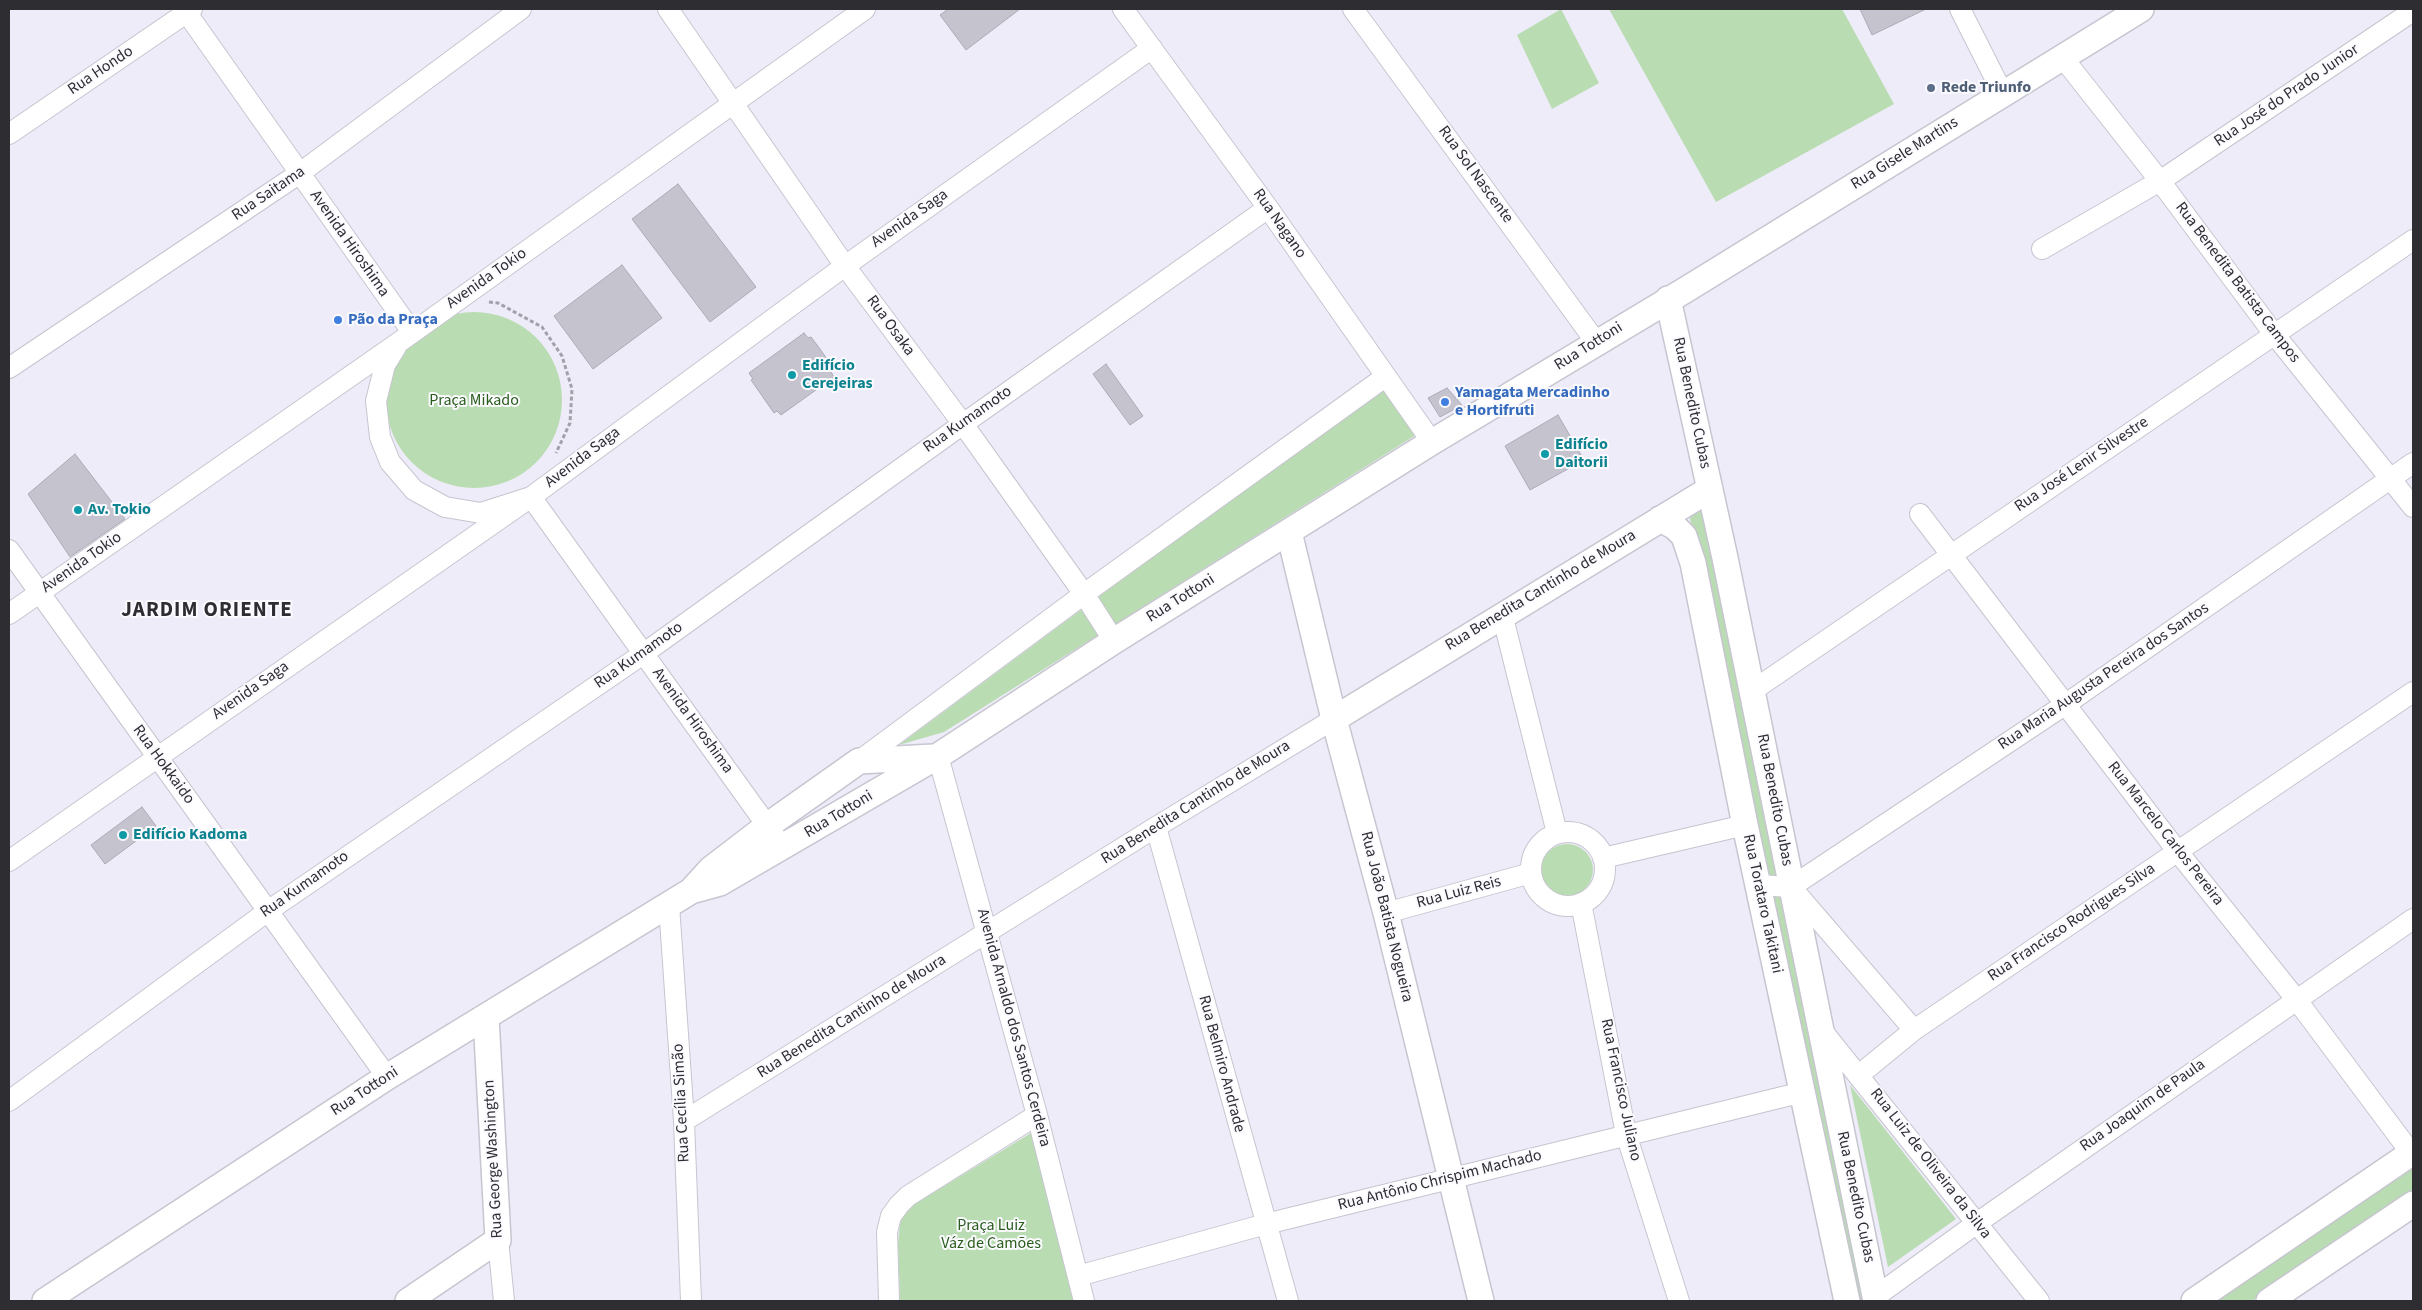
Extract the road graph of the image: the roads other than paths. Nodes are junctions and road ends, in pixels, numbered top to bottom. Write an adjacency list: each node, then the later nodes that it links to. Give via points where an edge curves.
1 (521, 9): 15 (street, Rua Saitama)
2 (668, 9): 13 (street, Rua Osaka)
3 (865, 9): 13 (street, Avenida Tokio)
4 (1123, 9): 10 (street, Rua Nagano)
5 (1353, 9): 24 (street, Rua Sol Nascente)
6 (1960, 9): 12 (street)
7 (2141, 9): 11 (street, Rua Gisele Martins)
8 (187, 10): 14 (street, Rua Hondo); 15 (street, Avenida Hiroshima)
9 (2413, 11): 16 (street, Rua José do Prado Junior)
10 (1152, 48): 17 (street, Rua Nagano); 20 (street, Avenida Saga)
11 (2063, 58): 12 (street, Rua Gisele Martins); 16 (street, Rua Benedita Batista Campos)
12 (2003, 94): 21 (street, Rua Gisele Martins)
13 (735, 104): 20 (street, Rua Osaka); 23 (street, Avenida Tokio)
14 (9, 134)
15 (300, 173): 23 (street, Avenida Hiroshima); 25 (street, Rua Saitama)
16 (2160, 182): 19 (street, Rua José do Prado Junior); 22 (street, Rua Benedita Batista Campos)
17 (1268, 208): 26 (street, Rua Nagano); 27 (street, Rua Kumamoto)
18 (2413, 240): 22 (street, Rua José Lenir Silvestre)
19 (2042, 249)
20 (845, 266): 27 (street, Rua Osaka); 32 (street, Avenida Saga)
21 (1668, 299): 24 (street, Rua Tottoni); 31 (street, Rua Benedito Cubas)
22 (2274, 334): 30 (street, Rua Benedita Batista Campos); 38 (street, Rua José Lenir Silvestre)
23 (405, 338): 32 (street, via 385,365 376,401 380,437 390,462 414,490 446,507 482,513); 41 (street, Avenida Tokio)
24 (1596, 342): 28 (street, Rua Tottoni)
25 (9, 368)
26 (1385, 377): 28 (street, Rua Nagano); 42 (street, Rua Tottoni)
27 (963, 424): 42 (street, Rua Osaka); 46 (street, Rua Kumamoto)
28 (1432, 442): 36 (street, Rua Tottoni)
29 (2413, 463): 30 (street, Rua Maria Augusta Pereira dos Santos)
30 (2390, 479): 33 (street, Rua Benedita Batista Campos); 49 (street, Rua Maria Augusta Pereira dos Santos)
31 (1710, 489): 35 (street, Rua Benedita Cantinho de Moura); 39 (street, Rua Benedito Cubas)
32 (531, 497): 46 (street, Avenida Hiroshima); 51 (street, Avenida Saga)
33 (2413, 507)
34 (1920, 514): 38 (street, Rua Marcelo Carlos Pereira)
35 (1660, 519): 40 (street, Rua Torataro Takitani, via 1684,536); 44 (street, Rua Benedita Cantinho de Moura)
36 (1289, 532): 45 (street, Rua Tottoni); 50 (street, Rua João Batista Nogueira)
37 (9, 550): 41 (street, Rua Hokkaido)
38 (1951, 554): 47 (street, Rua José Lenir Silvestre); 49 (street, Rua Marcelo Carlos Pereira)
39 (1725, 558): 40 (street, via 1701,557); 47 (street, Rua Benedito Cubas)
40 (1693, 563): 54 (street, Rua Torataro Takitani)
41 (40, 592): 43 (street, Avenida Tokio); 51 (street, Rua Hokkaido)
42 (1084, 594): 45 (street, Rua Osaka); 53 (street, Rua Tottoni)
43 (9, 614)
44 (1502, 614): 50 (street, Rua Benedita Cantinho de Moura); 57 (street)
45 (1114, 641): 52 (street, Rua Tottoni)
46 (644, 654): 55 (street, Avenida Hiroshima); 68 (street, Rua Kumamoto)
47 (1752, 691): 64 (street, Rua Benedito Cubas)
48 (2413, 692): 59 (street, Rua Francisco Rodrigues Silva)
49 (2066, 704): 59 (street, Rua Marcelo Carlos Pereira); 64 (street, Rua Maria Augusta Pereira dos Santos)
50 (1334, 719): 56 (street, Rua Benedita Cantinho de Moura); 69 (street, Rua João Batista Nogueira)
51 (157, 756): 61 (street, Avenida Saga); 68 (street, Rua Hokkaido)
52 (938, 756): 53 (street); 58 (street, Rua Tottoni); 71 (street, Avenida Arnaldo dos Santos Cerdeira)
53 (858, 761): 55 (street, Rua Tottoni)
54 (1745, 825): 60 (street); 63 (street, Rua Torataro Takitani)
55 (767, 826): 58 (street, Avenida Hiroshima); 65 (street, Rua Tottoni, via 711,869)
56 (1156, 827): 71 (street, Rua Benedita Cantinho de Moura); 87 (street, Rua Belmiro Andrade)
57 (1557, 833): 60 (street, via 1583,835 1594,842); 62 (street, via 1543,841 1535,851)
58 (784, 848): 65 (street, Rua Tottoni, via 720,883)
59 (2178, 852): 72 (street, Rua Marcelo Carlos Pereira); 75 (street, Rua Francisco Rodrigues Silva)
60 (1604, 858): 66 (street, via 1600,887)
61 (9, 861)
62 (1531, 873): 66 (street, via 1535,886 1554,903 1566,906); 69 (street, Rua Luiz Reis)
63 (1757, 885): 64 (street); 78 (street, Rua Torataro Takitani)
64 (1791, 887): 74 (street, Rua Benedito Cubas); 75 (street)
65 (691, 891): 67 (street, Rua Tottoni)
66 (1581, 903): 82 (street, Rua Francisco Juliano)
67 (669, 905): 73 (street, Rua Tottoni); 81 (street, Rua Cecília Simão)
68 (268, 911): 77 (street, Rua Hokkaido); 79 (street, Rua Kumamoto)
69 (1386, 913): 84 (street, Rua João Batista Nogueira)
70 (2413, 919): 72 (street, Rua Joaquim de Paula)
71 (988, 932): 80 (street, Avenida Arnaldo dos Santos Cerdeira); 81 (street, Rua Benedita Cantinho de Moura)
72 (2296, 999): 83 (street, Rua Marcelo Carlos Pereira); 86 (street, Rua Joaquim de Paula)
73 (486, 1017): 77 (street, Rua Tottoni); 88 (street, Rua George Washington)
74 (1820, 1028): 76 (street, Rua Luiz de Oliveira da Silva); 90 (street, Rua Benedito Cubas)
75 (1914, 1030): 76 (street, Rua Francisco Rodrigues Silva)
76 (1859, 1075): 86 (street, Rua Luiz de Oliveira da Silva)
77 (388, 1077): 91 (street, Rua Tottoni)
78 (1804, 1092): 82 (street, Rua Antônio Chrispim Machado); 100 (street, Rua Torataro Takitani)
79 (9, 1101)
80 (1037, 1115): 89 (street, Avenida Arnaldo dos Santos Cerdeira); 95 (street, via 908,1196 899,1205 891,1216 887,1232)
81 (684, 1122): 94 (street, Rua Cecília Simão)
82 (1626, 1134): 84 (street, Rua Antônio Chrispim Machado); 99 (street, Rua Francisco Juliano)
83 (2412, 1153): 102 (street)
84 (1451, 1179): 87 (street, Rua Antônio Chrispim Machado); 98 (street, Rua João Batista Nogueira)
85 (2413, 1204): 103 (street)
86 (1977, 1223): 90 (street, Rua Joaquim de Paula); 101 (street, Rua Luiz de Oliveira da Silva)
87 (1266, 1224): 89 (street, Rua Antônio Chrispim Machado); 97 (street, Rua Belmiro Andrade)
88 (498, 1240): 92 (street); 93 (street, Rua George Washington)
89 (1078, 1276): 96 (street, Avenida Arnaldo dos Santos Cerdeira)
90 (1876, 1299)
91 (45, 1301)
92 (408, 1301)
93 (504, 1301)
94 (691, 1301)
95 (889, 1301)
96 (1084, 1301)
97 (1288, 1301)
98 (1481, 1301)
99 (1679, 1301)
100 (1847, 1301)
101 (2039, 1301)
102 (2194, 1301)
103 (2269, 1301)

